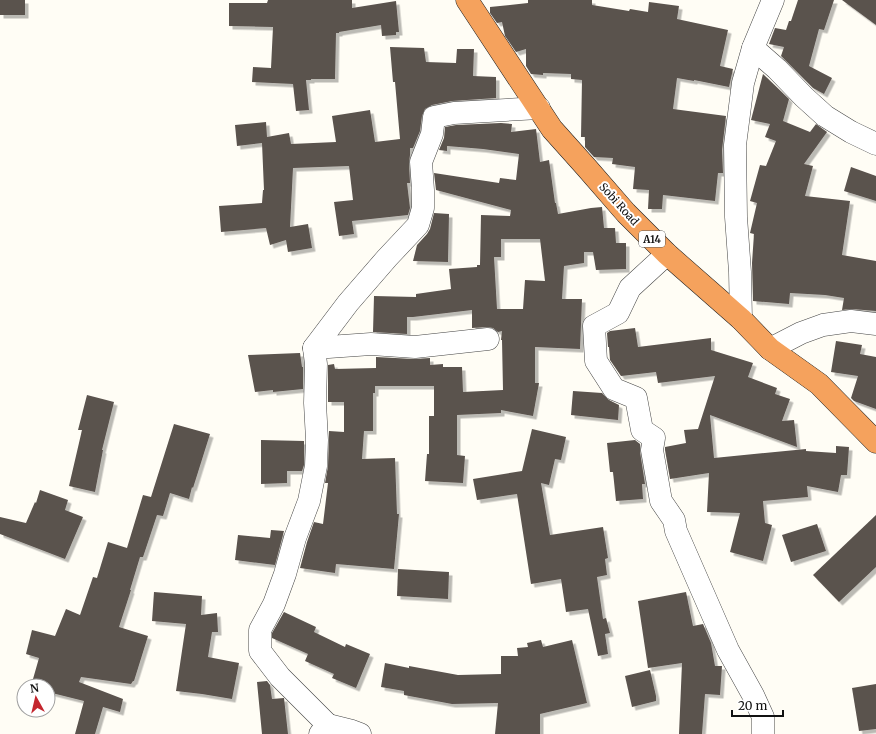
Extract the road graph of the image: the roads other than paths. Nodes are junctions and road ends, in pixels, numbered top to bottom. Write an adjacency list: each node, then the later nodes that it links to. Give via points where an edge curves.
1 (467, 0): 4 (highway, Sobi Road / A14)
2 (773, 0): 3 (street)
3 (753, 48): 5 (street, via 825,116); 7 (street, via 743,83 735,145)
4 (539, 108): 6 (highway, Sobi Road / A14, via 552,129 626,213); 10 (street, via 454,113 434,117 432,134 421,162 423,208 418,225 348,303)
5 (876, 144)
6 (667, 254): 7 (highway, Sobi Road / A14); 15 (street, via 630,288 618,313 594,326 596,361 614,389 636,398 642,430 654,438 652,450 661,501 674,520 676,531 728,650 764,717)
7 (741, 319): 11 (highway, Sobi Road / A14)
8 (876, 324): 11 (street, via 851,321 823,325)
9 (488, 340): 10 (street, via 415,347 371,344)
10 (314, 348): 13 (street, via 316,466 309,501 285,574 274,604 260,630 260,651)
11 (770, 349): 12 (highway, Sobi Road / A14, via 819,384)
12 (876, 442)
13 (324, 730): 14 (street, via 352,731)
14 (360, 734)
15 (763, 734)

